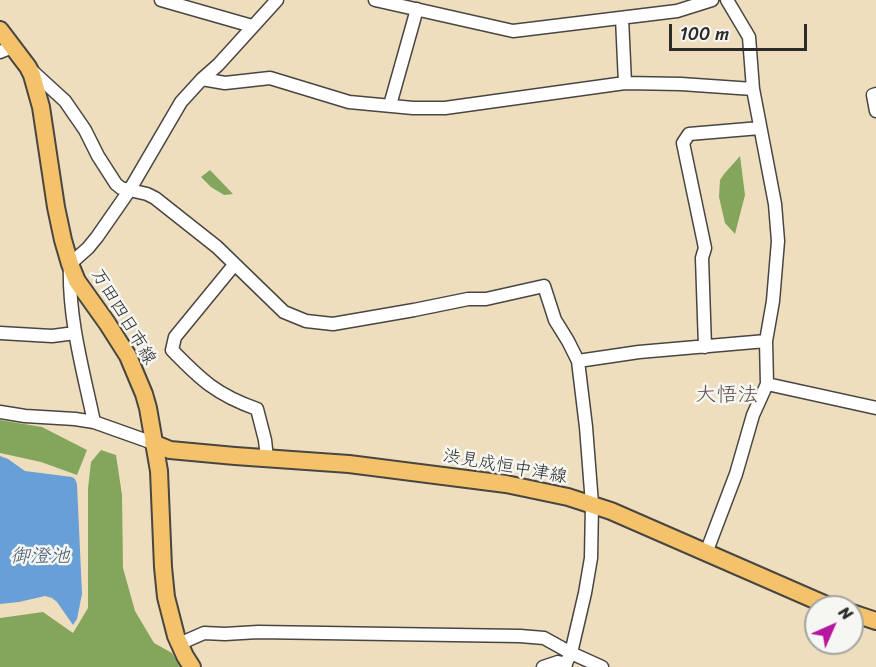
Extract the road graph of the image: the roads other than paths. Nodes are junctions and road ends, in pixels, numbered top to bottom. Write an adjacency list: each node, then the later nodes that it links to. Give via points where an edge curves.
1 (161, 0): 8 (street)
2 (277, 0): 8 (street)
3 (375, 0): 6 (street)
4 (712, 0): 7 (street, via 677,11)
5 (727, 0): 14 (street, via 749,37)
6 (417, 9): 7 (street, via 513,31); 16 (street)
7 (622, 18): 13 (street)
8 (252, 26): 12 (street)
9 (0, 30): 10 (main road, 万田四日市線)
10 (6, 49): 11 (main road, 万田四日市線)
11 (28, 67): 19 (street, via 65,101 116,184); 20 (main road, 万田四日市線, via 40,107 56,207)
12 (202, 79): 16 (street, via 225,83 270,78 349,102); 19 (street, via 181,102)
13 (625, 83): 14 (street); 16 (street, via 445,108)
14 (753, 89): 18 (street)
15 (876, 94): 17 (street)
16 (390, 105)
17 (876, 111)
18 (760, 128): 24 (street, via 778,241); 25 (street, via 689,134 683,144 705,248)
19 (129, 190): 20 (street, via 97,237); 21 (street, via 155,198)
20 (70, 264): 23 (street); 31 (main road, 万田四日市線, via 77,282 128,356 148,408)
21 (234, 265): 26 (street, via 284,312 306,321 333,324 544,286 555,321); 32 (street, via 175,337 172,350 219,392 257,409)
22 (0, 333): 23 (street)
23 (75, 333): 30 (street)
24 (766, 341): 25 (street); 27 (street)
25 (705, 347): 26 (street)
26 (578, 361): 33 (street)
27 (767, 384): 28 (street); 34 (street)
28 (876, 408)
29 (0, 412): 30 (street)
30 (94, 422): 31 (street)
31 (153, 443): 32 (main road, 渋見成恒中津線, via 170,450); 36 (main road, 万田四日市線, via 159,471 166,597)
32 (267, 458): 33 (main road, 渋見成恒中津線, via 507,484)
33 (592, 504): 34 (main road, 渋見成恒中津線); 37 (street, via 591,558)
34 (706, 553): 35 (main road, 渋見成恒中津線)
35 (804, 595)
36 (179, 644): 37 (street, via 204,633 478,635 544,638); 38 (main road, 万田四日市線)
37 (567, 661): 39 (street); 40 (street)
38 (192, 667)
39 (543, 667)
40 (602, 667)

